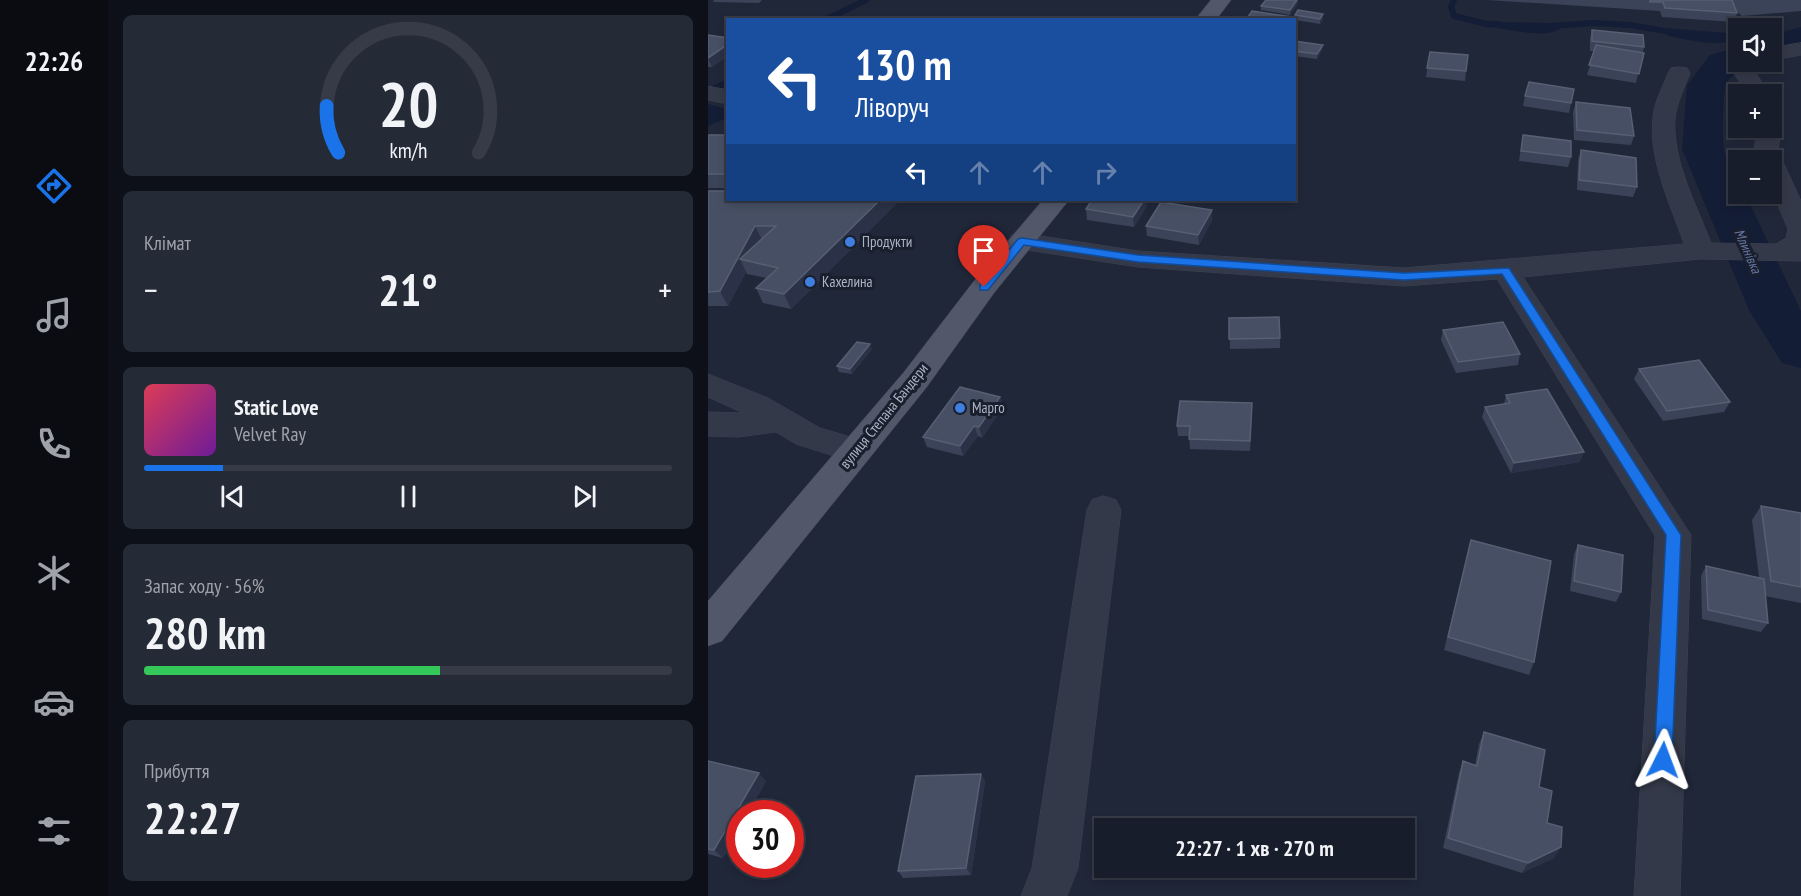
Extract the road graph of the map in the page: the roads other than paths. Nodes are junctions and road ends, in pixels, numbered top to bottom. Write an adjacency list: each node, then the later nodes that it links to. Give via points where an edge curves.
1 (1221, 0): 2 (main road)
2 (1207, 18)
3 (1801, 49): 4 (street)
4 (1782, 52)
5 (1679, 73): 11 (street, via 1664,116 1665,140 1672,166)
6 (708, 93): 7 (street)
7 (726, 97)
8 (1782, 187): 12 (street, via 1801,229 1798,241)
9 (1055, 201): 10 (main road, вулиця Степана Бандери)
10 (1022, 241): 13 (street, via 1138,259 1404,277); 17 (main road, вулиця Степана Бандери)
11 (1711, 251): 12 (street); 13 (street)
12 (1784, 253)
13 (1505, 270): 21 (street, via 1673,535)
14 (708, 385): 15 (street)
15 (780, 420): 16 (street); 17 (street, via 808,436)
16 (708, 424)
17 (856, 451): 19 (main road, вулиця Степана Бандери)
18 (1104, 510): 20 (street, via 1055,868)
19 (708, 629)
20 (1044, 896)
21 (1656, 896)

